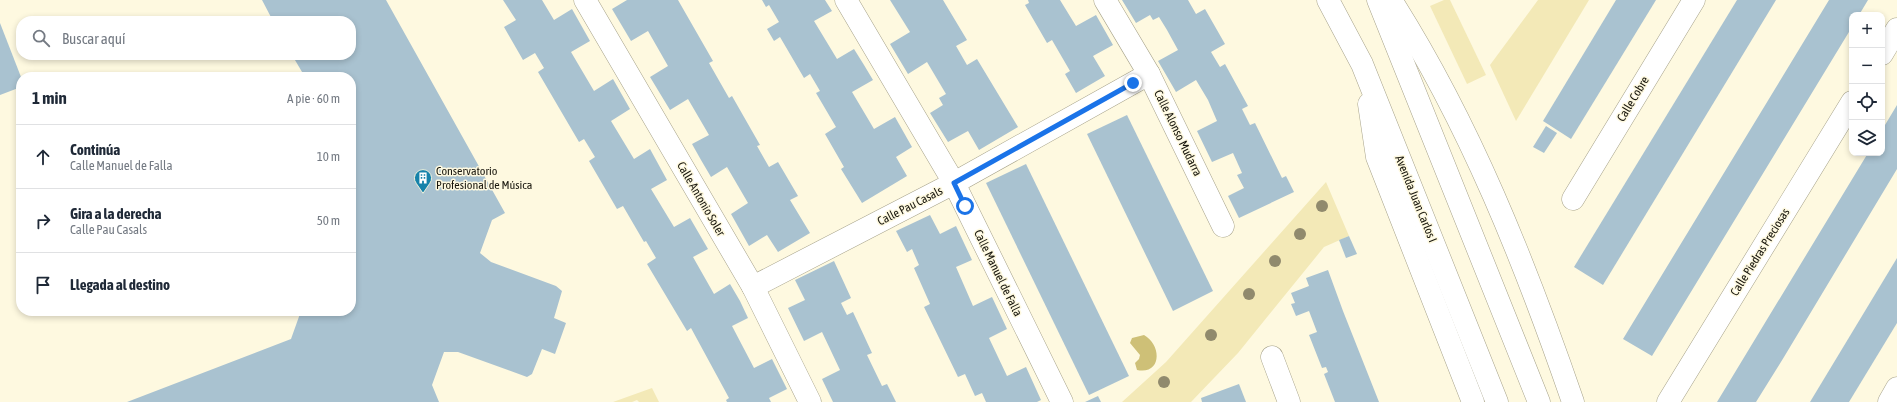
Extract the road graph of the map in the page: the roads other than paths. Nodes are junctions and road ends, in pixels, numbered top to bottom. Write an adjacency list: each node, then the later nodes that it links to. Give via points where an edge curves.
1 (585, 0): 16 (street, Calle Antonio Soler)
2 (846, 0): 13 (street, Calle Manuel de Falla)
3 (1105, 0): 11 (street, Calle Alonso Mudarra)
4 (1328, 0): 10 (street, Avenida Juan Carlos I)
5 (1378, 0): 24 (street)
6 (1391, 0): 25 (street, via 1455,112 1488,182 1551,337)
7 (1694, 0): 14 (street, Calle Cobre)
8 (1897, 29): 9 (street)
9 (1885, 49)
10 (1362, 64): 22 (street, via 1377,157); 23 (street, Avenida Juan Carlos I)
11 (1149, 74): 13 (street, Calle Pau Casals); 15 (street, Calle Alonso Mudarra)
12 (1849, 107): 26 (street, Calle Piedras Preciosas)
13 (954, 183): 16 (street, Calle Pau Casals); 20 (street, Calle Manuel de Falla)
14 (1573, 199)
15 (1223, 226)
16 (753, 287): 19 (street, Calle Antonio Soler)
17 (1272, 357): 21 (street)
18 (1897, 388): 27 (street)
19 (810, 402)
20 (1062, 402)
21 (1289, 402)
22 (1473, 402)
23 (1497, 402)
24 (1539, 402)
25 (1573, 402)
26 (1668, 402)
27 (1889, 402)

